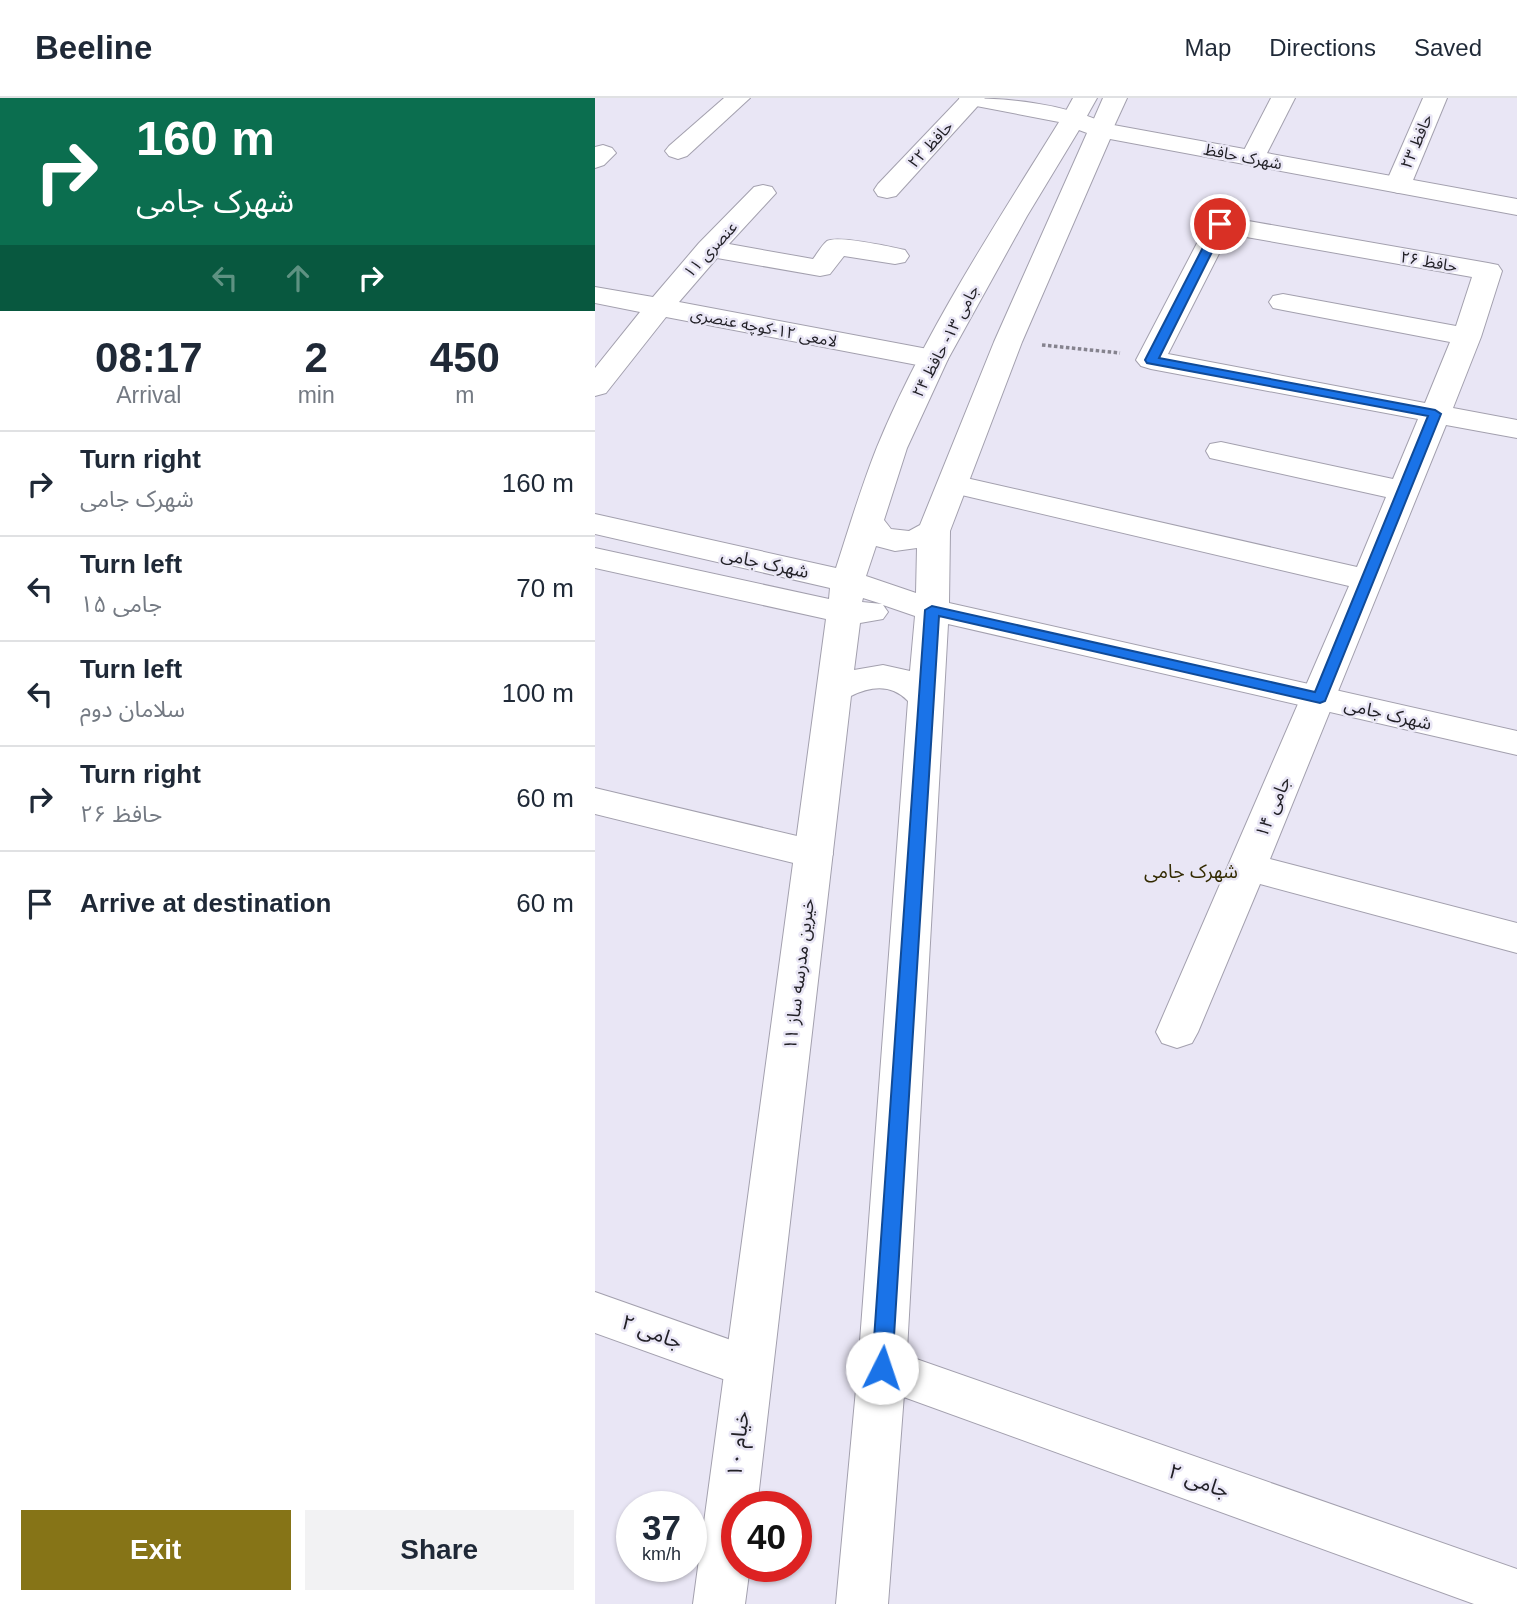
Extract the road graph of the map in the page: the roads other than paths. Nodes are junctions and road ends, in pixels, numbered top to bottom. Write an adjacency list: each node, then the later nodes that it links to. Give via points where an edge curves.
1 (739, 98): 8 (street)
2 (972, 98): 6 (street, شهرک حافظ); 11 (street, حافظ ۲۲)
3 (1115, 98): 7 (street)
4 (1283, 98): 9 (street)
5 (1435, 98): 10 (street, حافظ ۲۳)
6 (1080, 108): 7 (street, شهرک حافظ); 20 (street, جامی ۱۳- حافظ ۲۴)
7 (1101, 130): 9 (street, شهرک حافظ); 25 (street, via 1008,342)
8 (678, 150)
9 (1253, 158): 10 (street, شهرک حافظ)
10 (1398, 185): 13 (street, شهرک حافظ)
11 (887, 190)
12 (763, 193): 14 (street, ۱۱ عنصری)
13 (1517, 208)
14 (709, 248): 15 (street, via 820,268 837,247); 18 (street, ۱۱ عنصری)
15 (895, 256)
16 (595, 295): 18 (street, لامعی ۱۲-کوچه عنصری)
17 (1283, 302): 19 (street)
18 (657, 307): 20 (street, لامعی ۱۲-کوچه عنصری); 21 (street, ۱۱ عنصری)
19 (1467, 337): 22 (street, حافظ ۲۶); 22 (street, حافظ ۲۶, via 1488,271 1224,218 1151,360)
20 (933, 359): 27 (street, جامی ۱۳- حافظ ۲۴, via 892,448)
21 (595, 387)
22 (1435, 414): 23 (street); 26 (street, حافظ ۲۶)
23 (1517, 429)
24 (1221, 451): 26 (street)
25 (953, 484): 29 (street); 31 (street)
26 (1404, 491): 31 (street, حافظ ۲۶)
27 (869, 520): 29 (street, via 872,531 887,540 912,541); 32 (street, جامی ۱۳- حافظ ۲۴)
28 (595, 524): 32 (street, شهرک جامی, via 772,566)
29 (934, 531): 33 (street)
30 (595, 558): 32 (street, شهرک جامی)
31 (1368, 580): 35 (street, ۱۴ جامی)
32 (847, 597): 33 (street, شهرک جامی); 34 (street, ۱۱ خیرین مدرسه ساز)
33 (932, 610): 35 (street, شهرک جامی); 36 (street)
34 (835, 690): 36 (street, via 878,676 904,681); 39 (street, ۱۱ خیرین مدرسه ساز)
35 (1320, 698): 37 (street, شهرک جامی); 40 (street, ۱۴ جامی)
36 (926, 699): 45 (street)
37 (1517, 743)
38 (595, 801): 39 (street)
39 (814, 855): 44 (street, ۱۱ خیرین مدرسه ساز)
40 (1248, 867): 41 (street); 42 (street, ۱۴ جامی)
41 (1517, 937)
42 (1177, 1032)
43 (595, 1312): 44 (street, جامی ۲)
44 (748, 1367): 47 (street, ۱۰ خیام)
45 (882, 1368): 46 (street, جامی ۲); 48 (street)
46 (1517, 1594)
47 (719, 1604)
48 (862, 1604)

